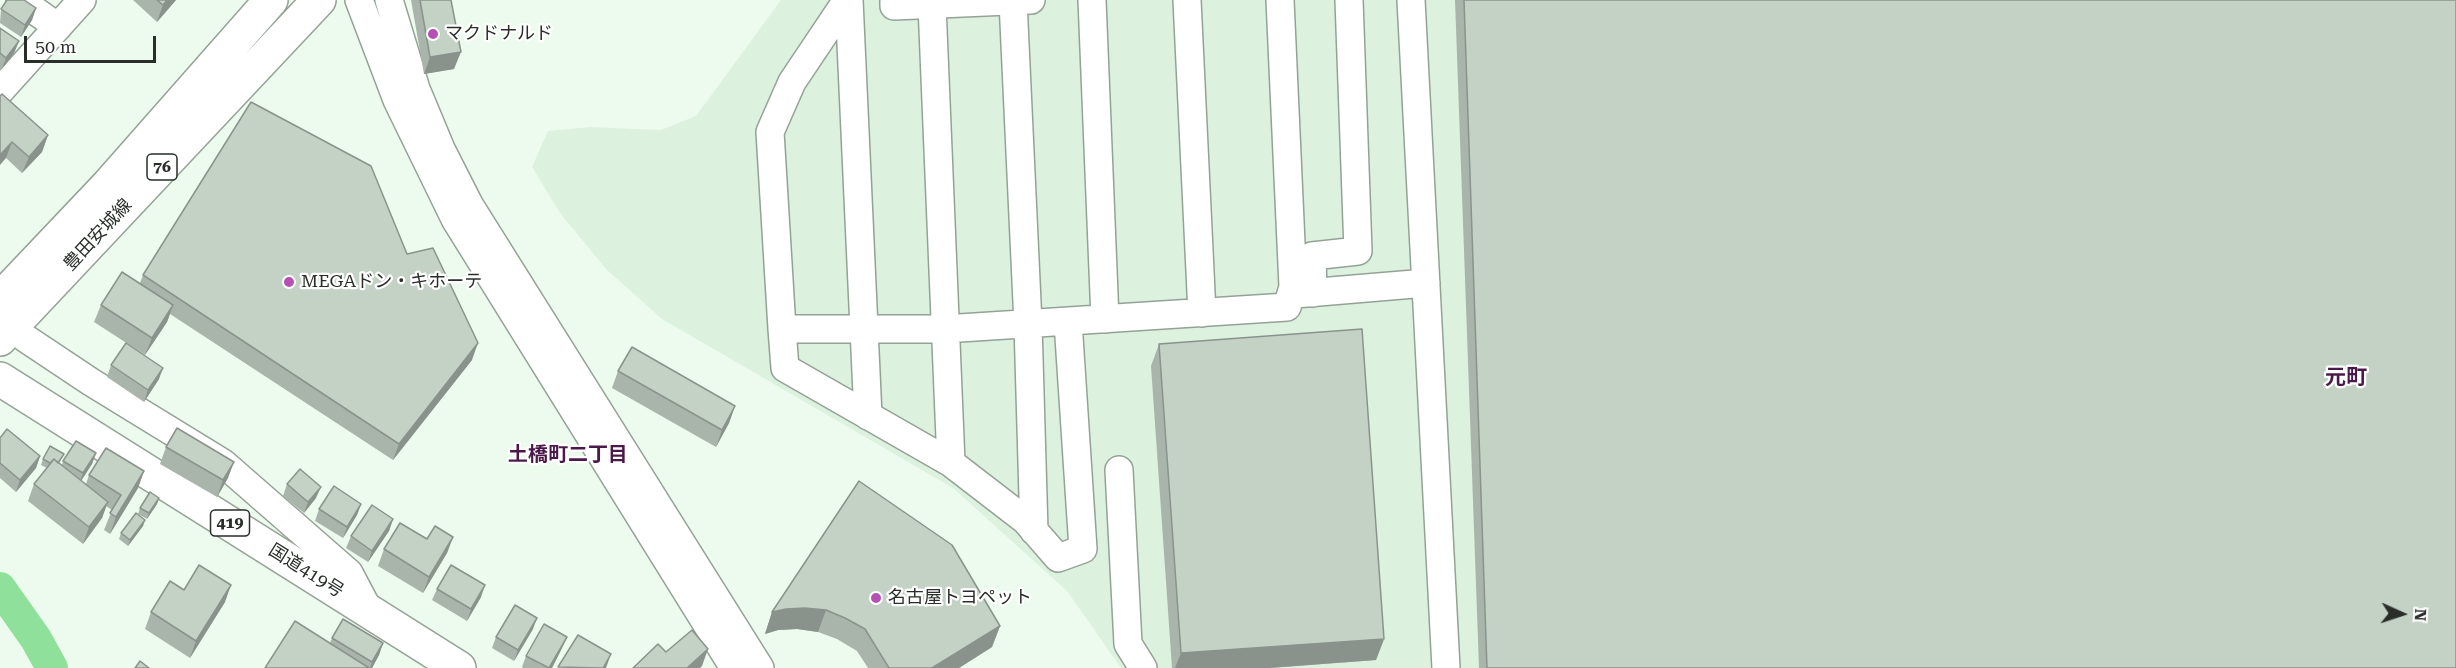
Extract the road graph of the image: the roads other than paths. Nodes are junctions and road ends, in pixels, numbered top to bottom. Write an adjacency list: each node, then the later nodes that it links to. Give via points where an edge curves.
1 (20, 0): 18 (street)
2 (82, 0): 18 (street)
3 (271, 0): 27 (main road, 豊田安城線 / 76, via 109,184)
4 (320, 0): 27 (main road, 豊田安城線 / 76)
5 (359, 0): 38 (street, via 398,100 455,219)
6 (389, 0): 39 (street, via 417,89 470,206)
7 (848, 0): 28 (street, via 792,82 770,132); 29 (street)
8 (864, 0): 16 (street)
9 (1030, 0): 15 (street)
10 (1092, 0): 24 (street)
11 (1187, 0): 23 (street)
12 (1280, 0): 20 (street)
13 (1349, 0): 20 (street, via 1358,251)
14 (1411, 0): 21 (street)
15 (1013, 1): 17 (street); 26 (street)
16 (894, 3): 17 (street)
17 (932, 5): 30 (street)
18 (58, 27): 19 (street)
19 (0, 91)
20 (1302, 256): 22 (street, via 1293,287)
21 (1426, 283): 22 (street); 41 (street)
22 (1302, 294): 23 (street, via 1287,308)
23 (1202, 313): 24 (street)
24 (1105, 319): 25 (street)
25 (1068, 322): 26 (street); 35 (street, via 1083,549 1058,558)
26 (1028, 324): 30 (street); 35 (street)
27 (4, 325): 36 (street, via 223,463 349,573)
28 (782, 329): 29 (street); 32 (street, via 785,368)
29 (865, 329): 30 (street); 32 (street)
30 (944, 330): 33 (street)
31 (0, 379): 36 (main road, 国道419号 / 419)
32 (868, 416): 33 (street)
33 (951, 463): 35 (street)
34 (1119, 470): 40 (street, via 1128,644)
35 (1034, 531)
36 (369, 611): 37 (main road, 国道419号 / 419)
37 (459, 668)
38 (734, 668)
39 (760, 668)
40 (1143, 668)
41 (1446, 668)

